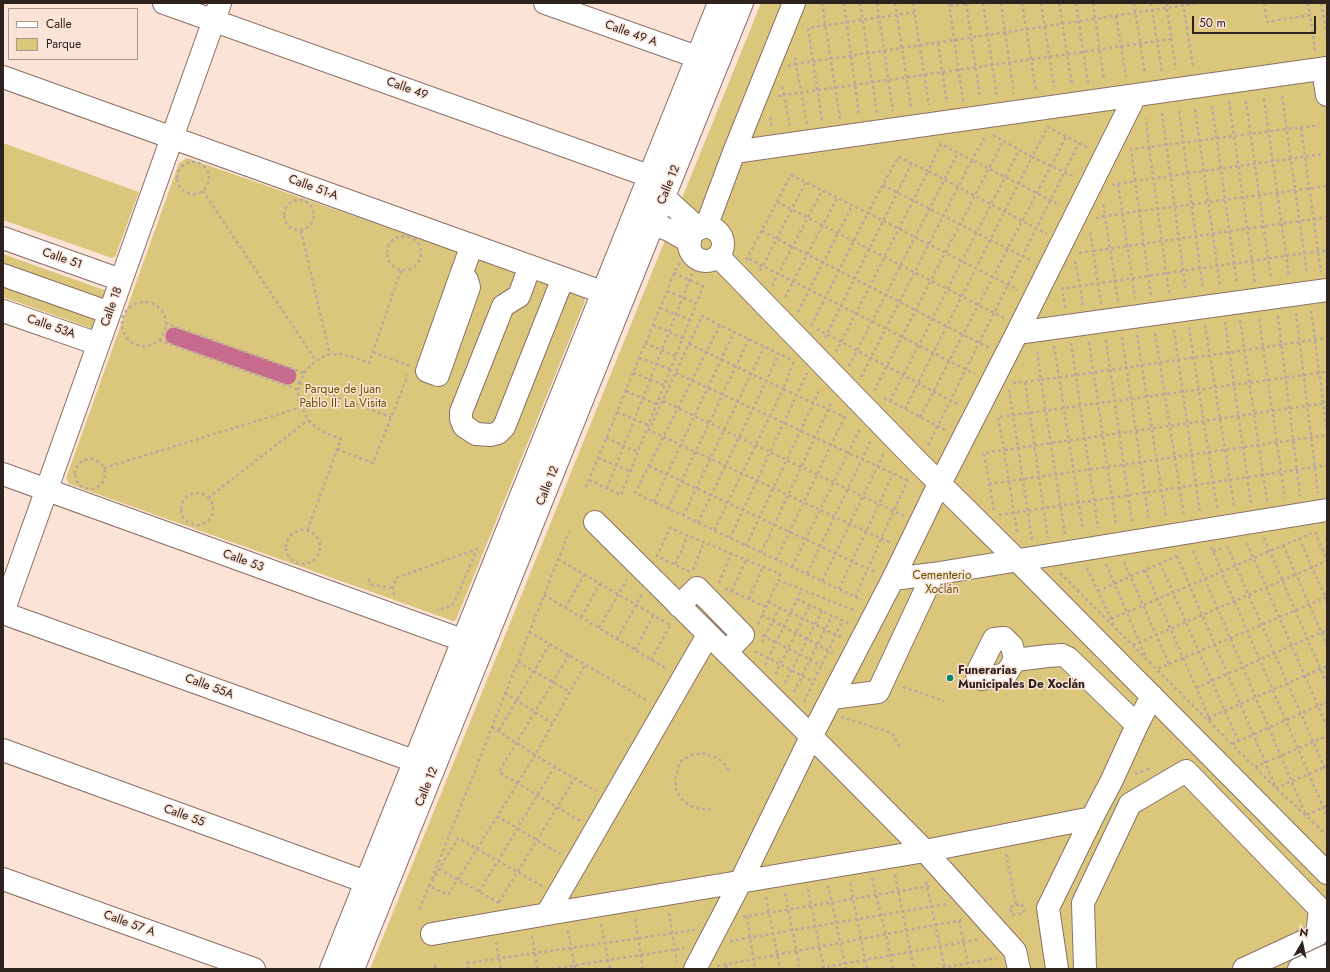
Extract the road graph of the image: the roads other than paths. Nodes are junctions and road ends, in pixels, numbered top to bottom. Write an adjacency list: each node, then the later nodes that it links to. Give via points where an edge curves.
1 (164, 3): 6 (street, Calle 49)
2 (545, 3): 7 (street, Calle 49 A)
3 (719, 3): 7 (street, Calle 12)
4 (742, 3): 8 (street, Calle 12)
5 (794, 3): 14 (street)
6 (217, 12): 13 (street, Calle 18); 15 (street, Calle 49)
7 (697, 57): 8 (street, Calle 49 A); 15 (street, Calle 12)
8 (717, 66): 16 (street, Calle 12)
9 (1323, 69): 11 (street, via 1196,87); 12 (street)
10 (3, 77): 13 (street, Calle 51-A)
11 (1133, 86): 14 (street); 33 (street)
12 (1327, 95)
13 (172, 138): 20 (street, Calle 51-A); 25 (street, Calle 18)
14 (734, 152): 19 (street)
15 (649, 176): 27 (street, Calle 12)
16 (664, 197): 17 (street, Calle 12); 19 (street)
17 (654, 224): 19 (street); 29 (street, Calle 12)
18 (3, 238): 25 (street, Calle 51)
19 (694, 239): 36 (street, via 712,228 717,231 723,240 718,256)
20 (472, 245): 21 (street, Calle 51-A); 23 (street)
21 (530, 266): 24 (street, Calle 51-A); 28 (street)
22 (3, 275): 31 (street)
23 (460, 278)
24 (563, 278): 27 (street, Calle 51-A); 30 (street)
25 (122, 280): 34 (street, Calle 18)
26 (1324, 283): 33 (street)
27 (603, 292): 29 (street, Calle 51-A); 46 (street, Calle 12)
28 (520, 296): 30 (street); 30 (street, via 503,306 462,412 464,426 476,434 491,435 504,427)
29 (623, 299): 46 (street, Calle 12)
30 (551, 307)
31 (99, 309)
32 (3, 310): 34 (street, Calle 53A)
33 (1012, 327): 36 (street)
34 (98, 344): 37 (street, Calle 18)
35 (3, 474): 37 (street, Calle 53)
36 (939, 484): 40 (street); 42 (street)
37 (46, 490): 44 (street, Calle 18); 46 (street, Calle 53)
38 (1322, 511): 40 (street)
39 (595, 522): 43 (street)
40 (1018, 550): 41 (street); 49 (street)
41 (933, 574): 42 (street); 50 (street, via 878,692)
42 (887, 577): 50 (street)
43 (679, 606): 45 (street); 47 (street, via 697,588 743,635)
44 (3, 612): 55 (street, Calle 55A)
45 (708, 635): 47 (street); 63 (street)
46 (473, 644): 55 (street, Calle 12); 64 (street, Calle 12)
47 (726, 652): 52 (street)
48 (1015, 660): 51 (street, via 1062,655 1068,658)
49 (1152, 696): 51 (street); 54 (street)
50 (829, 699): 52 (street)
51 (1137, 725): 57 (street)
52 (811, 737): 58 (street); 62 (street)
53 (3, 750): 61 (street, Calle 55)
54 (1208, 752): 56 (street); 59 (street)
55 (414, 761): 61 (street, Calle 12)
56 (1186, 772): 73 (street, via 1130,804 1083,903); 74 (street, via 1320,909 1317,935)
57 (1092, 818): 58 (street); 72 (street, via 1048,908)
58 (924, 852): 62 (street); 67 (street, via 1015,951)
59 (1327, 873)
60 (3, 879): 69 (street, Calle 57 A)
61 (366, 882): 64 (street, Calle 12)
62 (740, 883): 63 (street); 68 (street)
63 (547, 914): 65 (street)
64 (361, 923): 70 (street, Calle 12); 71 (street, Calle 12)
65 (432, 934)
66 (1327, 956): 75 (street)
67 (1010, 963)
68 (705, 968)
69 (254, 969)
70 (331, 969)
71 (353, 969)
72 (1057, 969)
73 (1085, 969)
74 (1244, 969)
75 (1299, 969)

